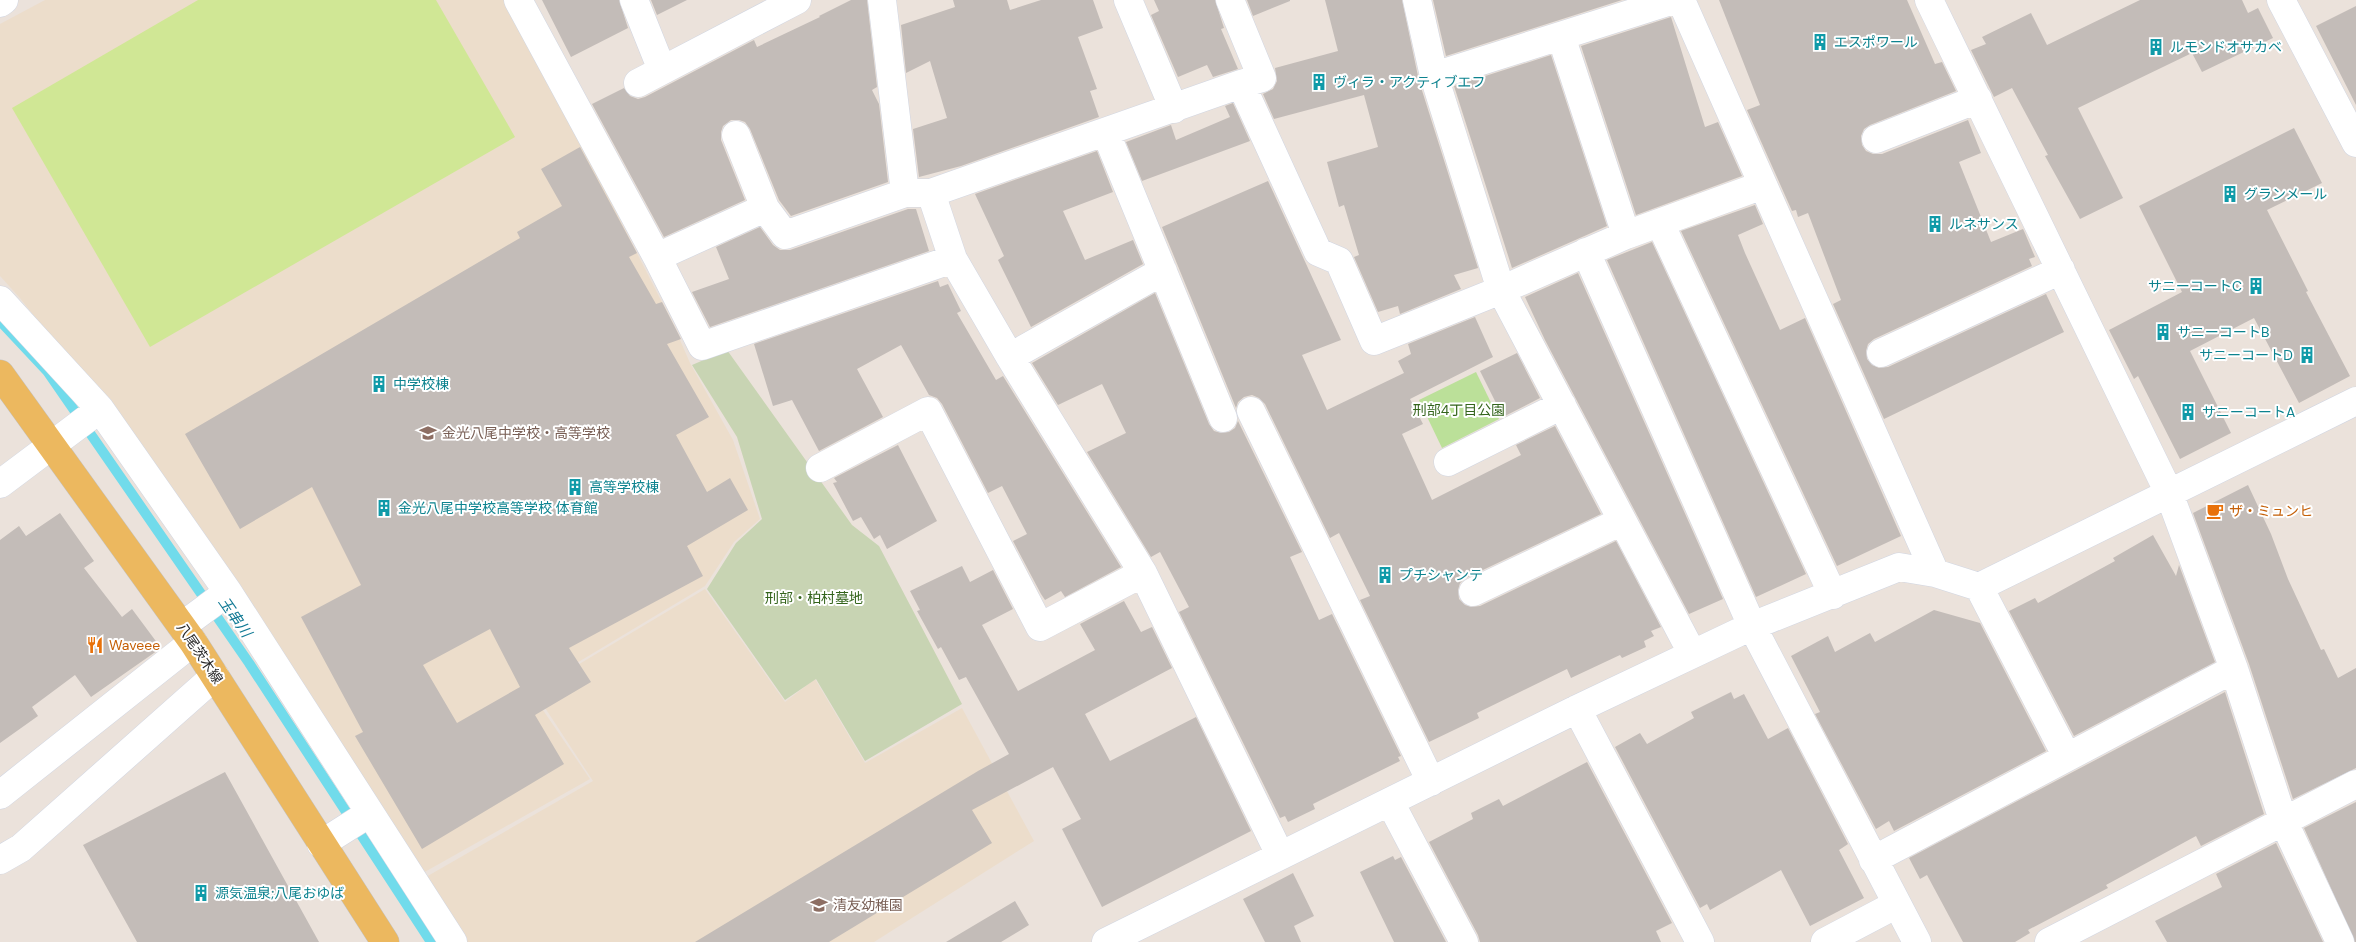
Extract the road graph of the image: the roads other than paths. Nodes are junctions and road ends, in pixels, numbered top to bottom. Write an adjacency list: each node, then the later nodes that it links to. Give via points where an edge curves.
1 (4, 0): 13 (street)
2 (518, 0): 31 (street)
3 (634, 0): 15 (street)
4 (797, 0): 15 (street)
5 (882, 0): 26 (street)
6 (1128, 0): 20 (street)
7 (1230, 0): 18 (street, via 1262,78)
8 (1417, 0): 16 (street)
9 (1674, 0): 14 (street)
10 (1681, 0): 25 (street)
11 (1930, 0): 19 (street)
12 (2288, 2): 24 (street)
13 (0, 3)
14 (1561, 36): 16 (street); 29 (street)
15 (662, 70): 17 (street)
16 (1434, 76): 35 (street)
17 (638, 83)
18 (1242, 84): 20 (street); 35 (street, via 1318,252 1339,260 1374,341)
19 (1978, 99): 23 (street); 33 (street)
20 (1174, 109): 21 (street)
21 (1106, 134): 26 (street); 34 (street)
22 (736, 135): 27 (street)
23 (1876, 140)
24 (2356, 143)
25 (1762, 185): 28 (street); 52 (street)
26 (918, 193): 27 (street, via 784,235); 32 (street)
27 (765, 208): 31 (street)
28 (1660, 223): 29 (street); 56 (street)
29 (1626, 235): 30 (street)
30 (1586, 252): 35 (street); 57 (street)
31 (657, 257): 32 (street, via 702,346)
32 (953, 259): 38 (street)
33 (2061, 270): 37 (street); 49 (street)
34 (1163, 271): 38 (street); 44 (street)
35 (1501, 290): 41 (street)
36 (0, 300): 42 (street)
37 (1881, 353)
38 (1010, 357): 51 (street)
39 (0, 374): 45 (main road, 八尾茨木線)
40 (2356, 401): 49 (street)
41 (1562, 405): 46 (street); 50 (street)
42 (100, 409): 45 (street); 55 (street)
43 (1251, 411): 64 (street)
44 (1223, 418)
45 (52, 445): 48 (street); 58 (main road, 八尾茨木線)
46 (1448, 462)
47 (820, 468): 51 (street, via 928,411 1040,627)
48 (0, 484)
49 (2169, 493): 53 (street); 60 (street)
50 (1622, 521): 54 (street); 59 (street)
51 (1143, 573): 71 (street)
52 (1935, 573): 53 (street); 56 (street, via 1899,567)
53 (1979, 588): 63 (street)
54 (1473, 592)
55 (223, 595): 58 (street); 68 (street)
56 (1833, 596): 57 (street)
57 (1752, 626): 59 (street); 73 (street)
58 (190, 628): 61 (main road, 八尾茨木線); 66 (street)
59 (1692, 653): 62 (street)
60 (2234, 669): 63 (street); 69 (street)
61 (215, 676): 70 (main road, 八尾茨木線); 72 (street, via 21,848)
62 (1577, 709): 64 (street); 79 (street)
63 (2067, 757): 73 (street)
64 (1431, 782): 67 (street)
65 (2356, 784): 69 (street)
66 (0, 795)
67 (1390, 802): 71 (street); 78 (street)
68 (367, 815): 70 (street); 77 (street)
69 (2283, 820): 82 (street); 83 (street)
70 (329, 839): 76 (main road, 八尾茨木線)
71 (1280, 855): 75 (street)
72 (0, 860)
73 (1873, 860): 74 (street)
74 (1897, 904): 80 (street); 81 (street)
75 (1108, 941)
76 (385, 942)
77 (452, 942)
78 (1464, 942)
79 (1700, 942)
80 (1825, 942)
81 (1917, 942)
82 (2049, 942)
83 (2340, 942)

